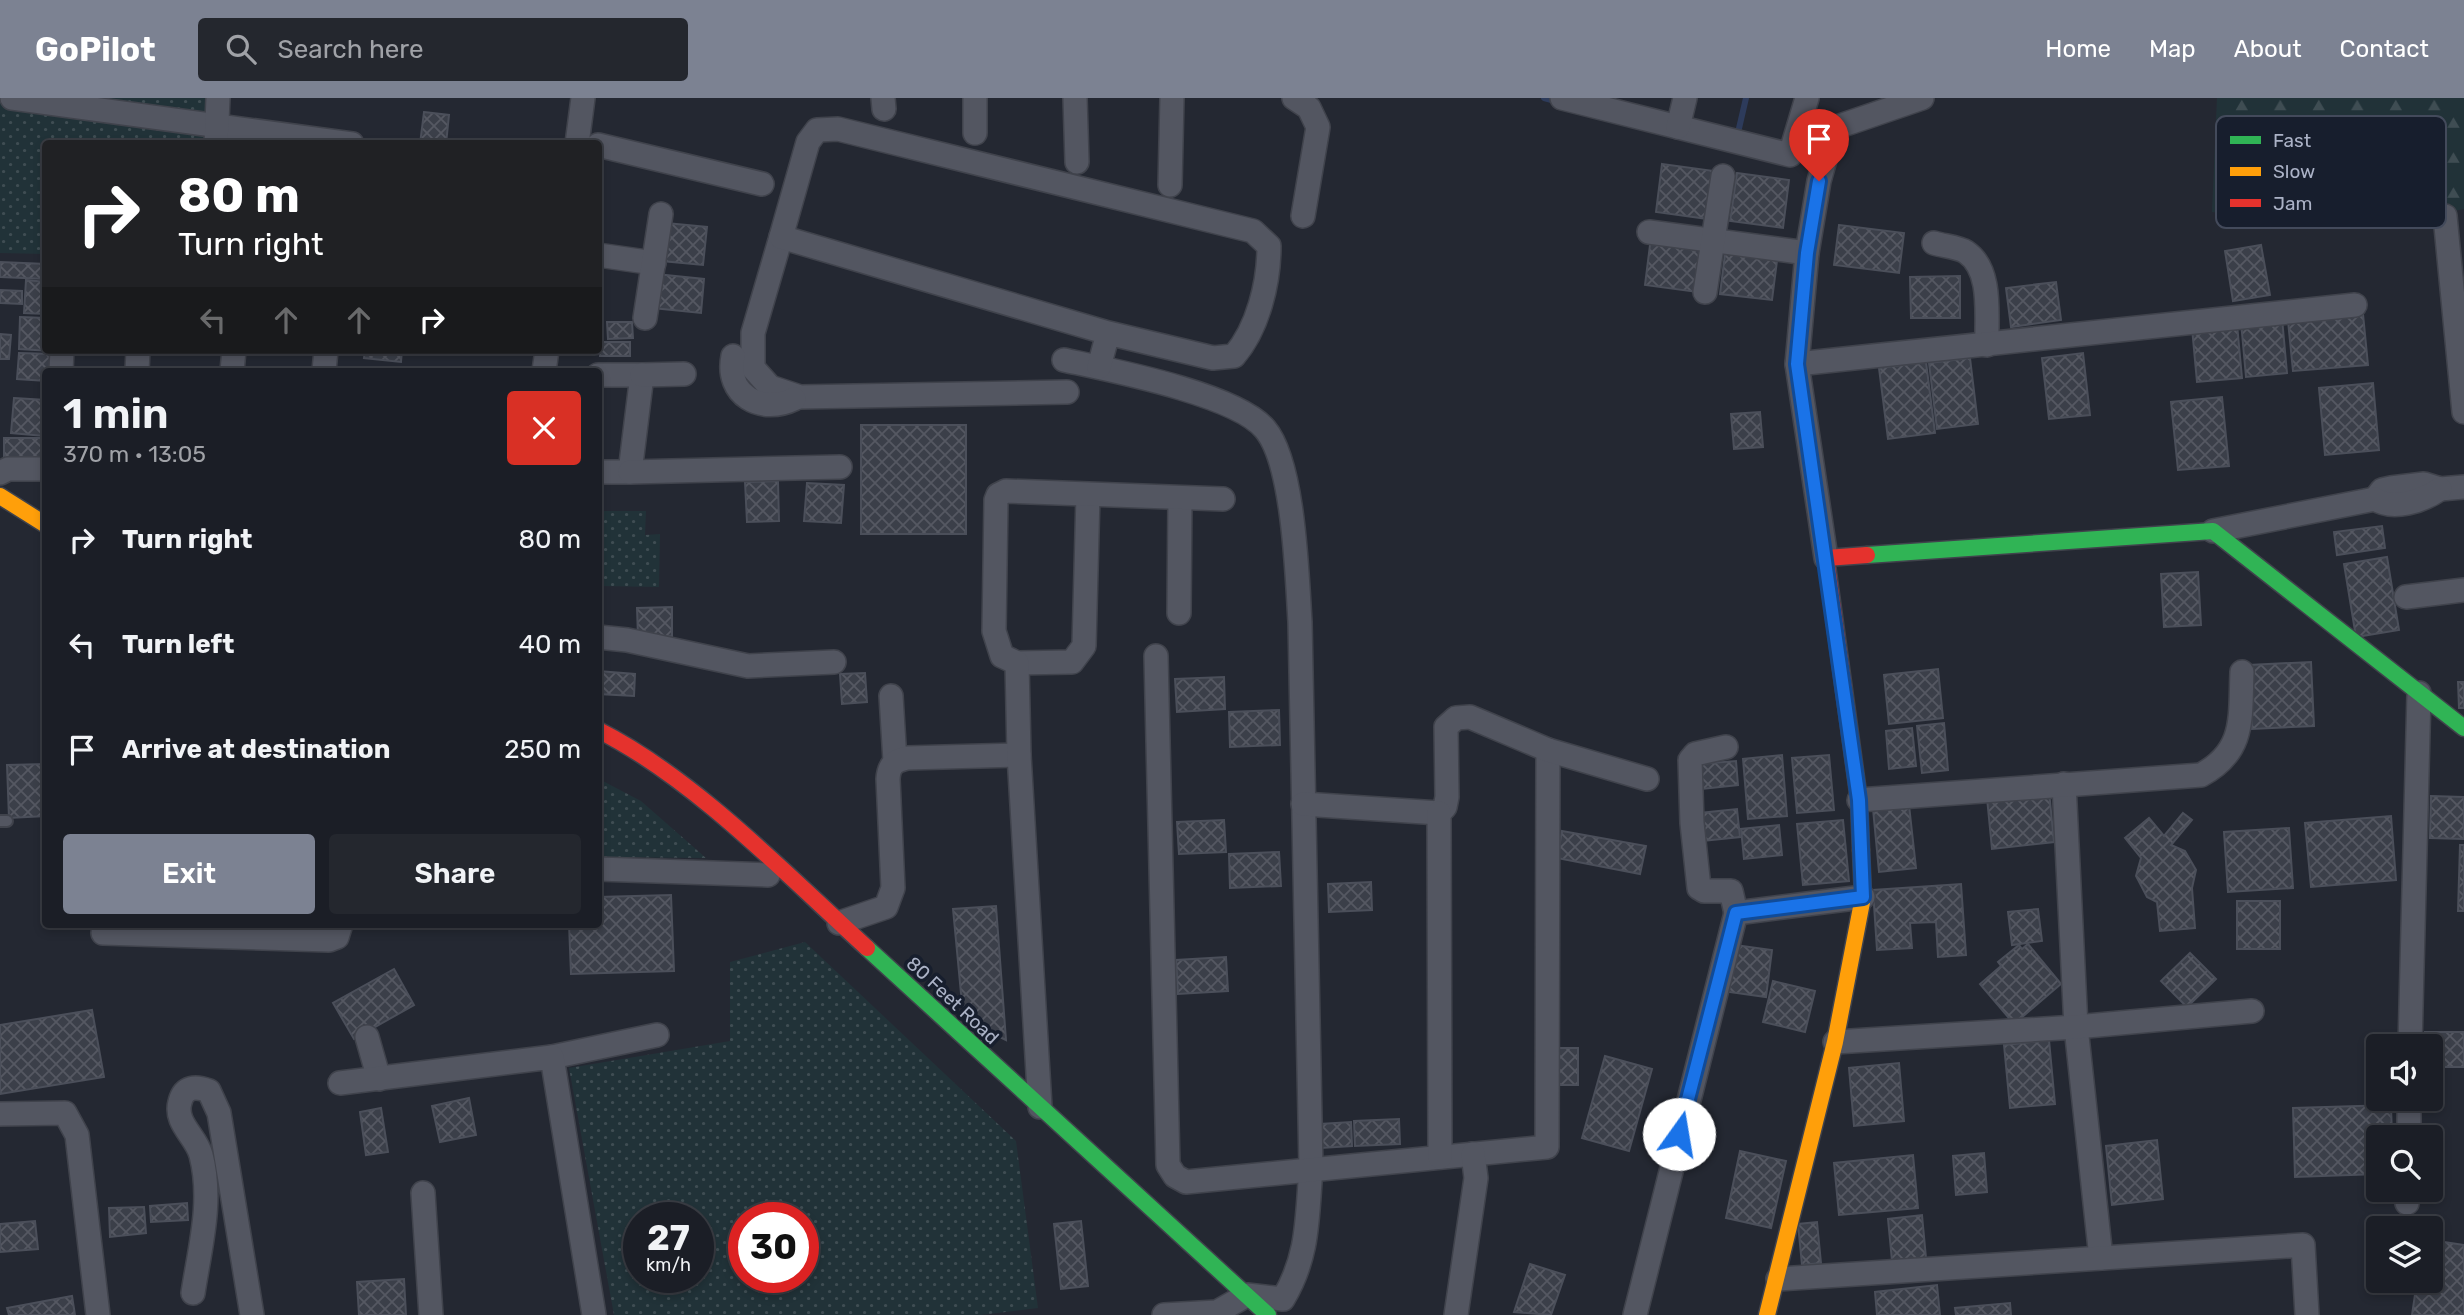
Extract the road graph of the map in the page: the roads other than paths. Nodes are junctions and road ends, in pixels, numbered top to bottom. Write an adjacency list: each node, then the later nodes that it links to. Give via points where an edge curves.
1 (12, 98): 14 (street)
2 (218, 98): 14 (street)
3 (583, 98): 16 (street)
4 (975, 98): 13 (street)
5 (1075, 98): 18 (street)
6 (1172, 98): 21 (street)
7 (1294, 98): 23 (street, via 1309,108 1318,127)
8 (1685, 98): 12 (street)
9 (1807, 98): 12 (street, via 1790,155)
10 (1922, 98): 29 (street, via 1834,128)
11 (1567, 99): 12 (street)
12 (1678, 127)
13 (975, 133)
14 (217, 136): 15 (street)
15 (284, 140)
16 (587, 140)
17 (602, 147): 20 (street)
18 (1077, 162)
19 (1723, 176): 27 (street)
20 (762, 184)
21 (1170, 185)
22 (661, 214): 31 (street)
23 (1303, 216)
24 (2446, 226): 46 (street)
25 (1649, 232): 27 (street)
26 (781, 237): 35 (street); 35 (street, via 808,142 817,130 838,129 1253,231 1269,246 1269,263 1250,336 1234,356 1213,358); 45 (street, via 752,333 753,368 770,387)
27 (1714, 240): 29 (street); 32 (street)
28 (1934, 243): 36 (street, via 1965,251 1979,265 1985,287)
29 (1807, 253): 39 (street)
30 (602, 256): 31 (street)
31 (654, 264): 34 (street)
32 (1705, 292)
33 (2354, 305): 36 (street)
34 (645, 318)
35 (1108, 334): 40 (street)
36 (1987, 345): 39 (street)
37 (733, 356): 45 (street, via 733,382 740,393 755,402 784,404)
38 (1064, 360): 40 (street)
39 (1797, 364): 61 (street)
40 (1099, 367): 82 (street, via 1160,381 1237,409 1265,429 1279,456 1287,491 1300,622)
41 (684, 374): 43 (street)
42 (602, 375): 43 (street)
43 (642, 375): 50 (street)
44 (1067, 392): 45 (street)
45 (800, 397)
46 (2464, 412)
47 (840, 467): 50 (street)
48 (42, 469): 51 (street)
49 (602, 472): 50 (street)
50 (630, 472)
51 (0, 473)
52 (2464, 487): 59 (street, via 2440,489 2424,484 2391,488 2375,499)
53 (1088, 495): 55 (street); 68 (street, via 1084,646 1072,662); 68 (street, via 998,495 994,631 1002,656)
54 (0, 496): 58 (main road)
55 (1180, 498): 56 (street); 64 (street)
56 (1223, 499)
57 (0, 511): 60 (main road)
58 (42, 522)
59 (2213, 531): 61 (main road); 70 (main road)
60 (42, 538)
61 (1826, 558): 81 (main road)
62 (2464, 590): 63 (street)
63 (2406, 597)
64 (1179, 613)
65 (602, 637): 67 (street, via 748,666)
66 (1156, 656): 104 (street, via 1168,1165 1186,1182)
67 (834, 662)
68 (1017, 663): 77 (street)
69 (2242, 671): 80 (street, via 2240,728 2230,754 2213,769 2201,775)
70 (2419, 693): 72 (main road); 93 (street)
71 (891, 696): 78 (street)
72 (2464, 728)
73 (602, 732): 88 (main road, 80 Feet Road, via 628,745 733,825)
74 (602, 746): 85 (main road, 80 Feet Road, via 724,835)
75 (1726, 747): 87 (street, via 1695,754 1690,760 1692,823 1699,888 1731,891)
76 (1548, 750): 79 (street); 83 (street, via 1470,717 1456,718 1446,727 1447,797); 102 (street, via 1547,1147)
77 (1019, 755): 78 (street); 100 (street)
78 (895, 761): 88 (street, via 888,779 893,888 886,907)
79 (1647, 779)
80 (2064, 784): 81 (street); 92 (street)
81 (1859, 800): 86 (main road)
82 (1303, 804): 83 (street); 104 (street)
83 (1439, 813): 103 (street)
84 (602, 869): 85 (street)
85 (768, 875): 109 (main road, 80 Feet Road)
86 (1863, 897): 87 (street); 96 (main road)
87 (1736, 913): 117 (street)
88 (839, 923): 100 (main road, 80 Feet Road)
89 (340, 928): 90 (street, via 337,937 329,940)
90 (103, 933)
91 (2252, 1011): 92 (street)
92 (2076, 1027): 96 (street); 106 (street)
93 (2410, 1034)
94 (657, 1035): 97 (street)
95 (367, 1037): 98 (street)
96 (1835, 1042): 107 (main road)
97 (552, 1057): 98 (street); 113 (street)
98 (379, 1079): 99 (street)
99 (340, 1083)
100 (1040, 1107): 109 (main road, 80 Feet Road)
101 (0, 1114): 110 (street, via 65,1113 77,1135)
102 (1473, 1154): 103 (street); 116 (street, via 1476,1178)
103 (1440, 1157): 104 (street)
104 (1311, 1168): 109 (street, via 1298,1274 1283,1299)
105 (423, 1193): 112 (street)
106 (2101, 1258): 107 (street); 119 (street, via 2303,1245)
107 (1778, 1279): 118 (main road)
108 (193, 1293): 111 (street, via 207,1180 200,1151 178,1112 180,1099 196,1086 209,1091 219,1113)
109 (1241, 1305): 114 (street, via 1217,1312); 115 (main road, 80 Feet Road)
110 (99, 1315)
111 (252, 1315)
112 (430, 1315)
113 (594, 1315)
114 (1164, 1315)
115 (1268, 1315)
116 (1456, 1315)
117 (1635, 1315)
118 (1767, 1315)
119 (2308, 1315)

